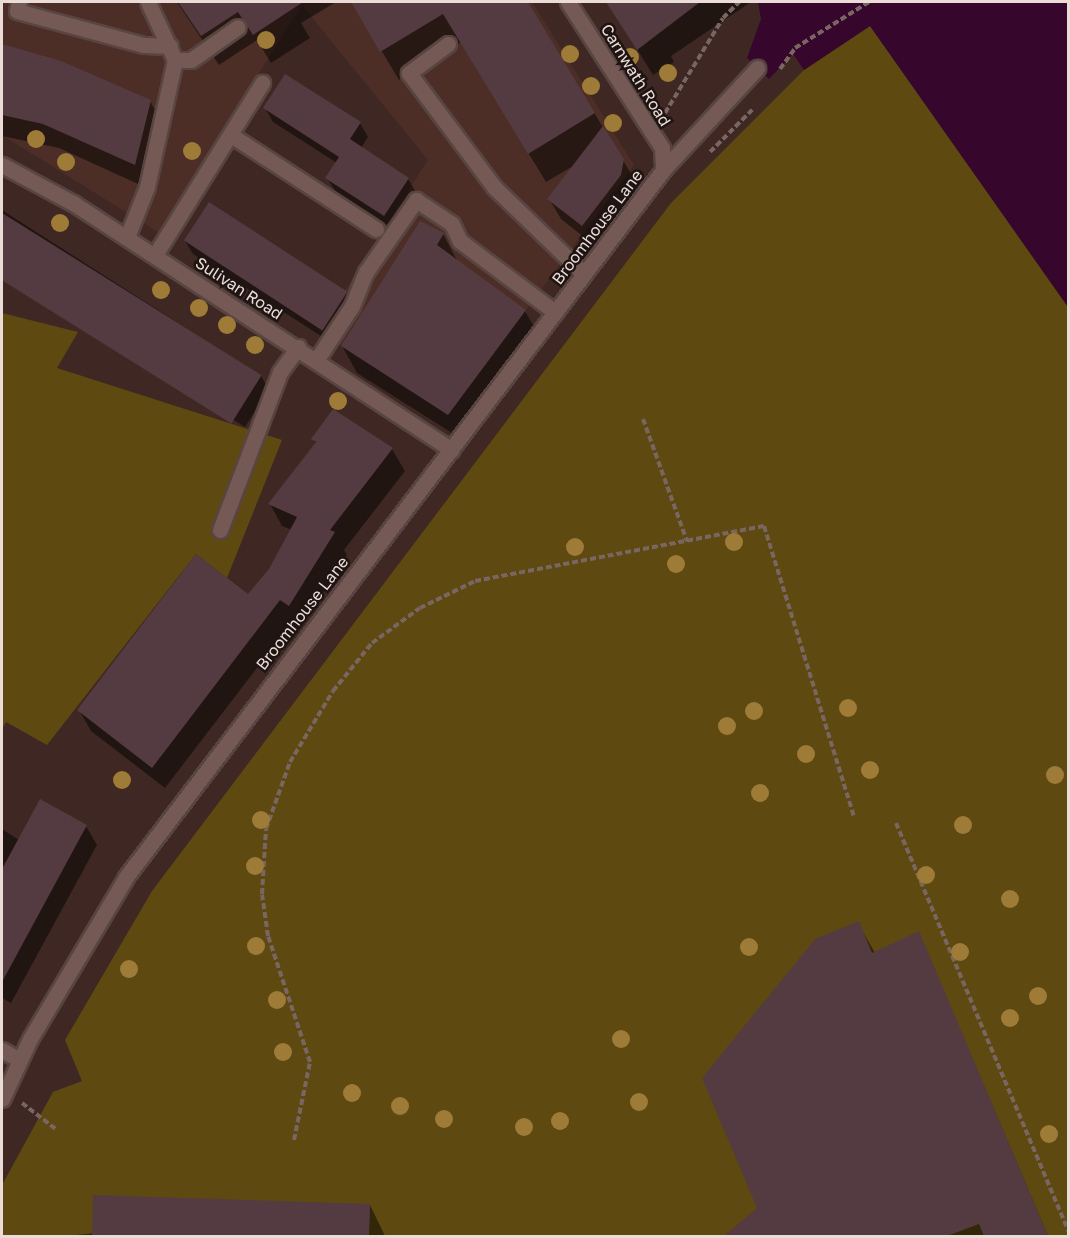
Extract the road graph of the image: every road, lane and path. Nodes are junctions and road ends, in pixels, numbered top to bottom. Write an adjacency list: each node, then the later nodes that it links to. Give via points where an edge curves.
1 (19, 2): 8 (street, via 17,11)
2 (148, 2): 8 (street)
3 (568, 2): 14 (street, Carnwath Road)
4 (739, 2): 14 (path, via 723,18)
5 (869, 2): 10 (path, via 795,48)
6 (238, 27): 8 (street, via 191,60)
7 (448, 44): 21 (street, via 409,73 494,187)
8 (172, 53): 19 (street, via 147,187)
9 (757, 68): 17 (street, Broomhouse Lane)
10 (776, 76)
11 (262, 83): 15 (street)
12 (756, 104): 13 (path)
13 (750, 113)
14 (652, 134): 17 (street, Carnwath Road, via 662,148)
15 (231, 135): 18 (street); 20 (street)
16 (2, 165): 19 (street, Sulivan Road)
17 (663, 170): 21 (street, Broomhouse Lane)
18 (376, 229)
19 (127, 237): 20 (street, Sulivan Road)
20 (155, 255): 23 (street, Sulivan Road)
21 (584, 274): 22 (street, Broomhouse Lane)
22 (555, 312): 24 (street, via 460,241 452,224 416,200 366,272 352,306); 26 (street, Broomhouse Lane)
23 (298, 347): 24 (street, Sulivan Road); 27 (street, via 280,372)
24 (317, 359): 26 (street, Sulivan Road)
25 (643, 419): 28 (path)
26 (452, 450): 32 (street, Broomhouse Lane, via 126,876)
27 (220, 530)
28 (687, 541): 29 (path, via 764,526); 35 (path, via 475,580 420,608 372,643 333,692 290,762 266,829 262,894 268,936 310,1062)
29 (854, 817)
30 (896, 823): 36 (path)
31 (2, 1050): 32 (street)
32 (19, 1060): 33 (street, Broomhouse Lane)
33 (3, 1095): 34 (path)
34 (57, 1130)
35 (294, 1140)
36 (1068, 1231)

